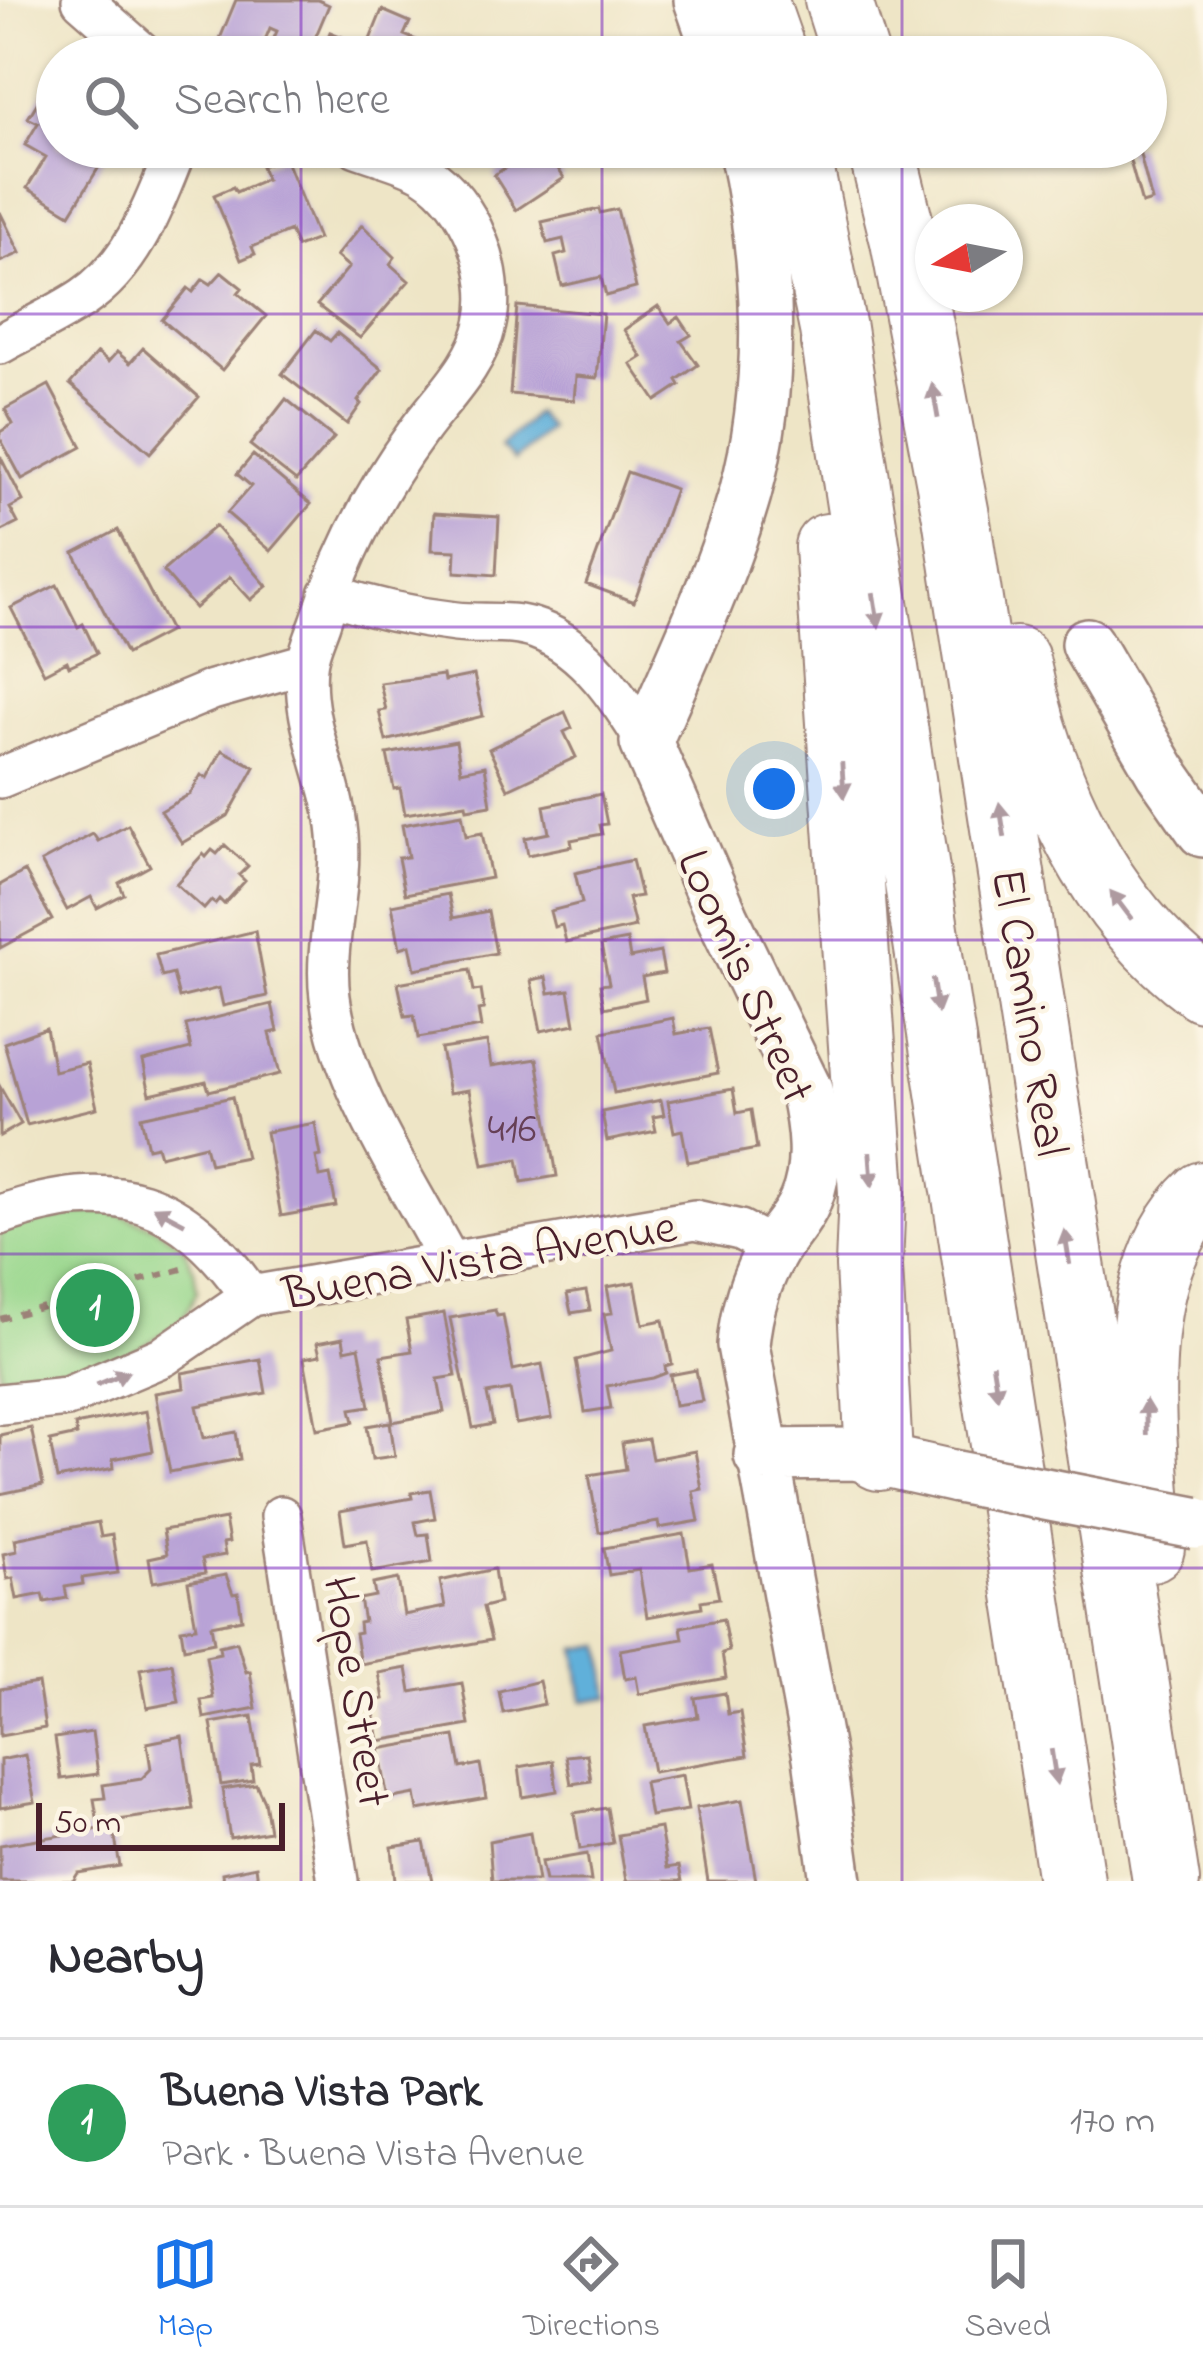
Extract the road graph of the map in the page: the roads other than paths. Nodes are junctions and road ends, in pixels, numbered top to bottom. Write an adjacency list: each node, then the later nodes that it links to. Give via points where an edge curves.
1 (82, 0): 5 (street)
2 (700, 0): 6 (street)
3 (754, 0): 7 (highway)
4 (838, 0): 8 (highway)
5 (123, 36)
6 (713, 36)
7 (766, 36)
8 (849, 36)
9 (168, 168): 15 (street, via 137,240 106,278)
10 (412, 168): 17 (street, via 459,204 478,236 488,322 472,362 370,504)
11 (748, 168): 20 (street, via 765,272 766,345 746,490 710,597)
12 (800, 168): 14 (highway, El Camino Real)
13 (886, 168): 16 (highway, El Camino Real, one-way to 13)
14 (832, 328): 31 (highway, one-way to 31, via 822,405 824,486 872,1192); 37 (highway, El Camino Real, one-way to 37)
15 (0, 344)
16 (956, 516): 23 (highway, one-way to 16, via 1119,904 1055,794 1033,732 1000,575); 34 (highway, El Camino Real, one-way to 16)
17 (329, 594): 19 (street); 20 (street, via 407,616 541,630 602,680)
18 (1087, 644): 22 (street)
19 (307, 663): 21 (street, via 212,690); 27 (street, via 310,724 338,838 329,993 339,1042)
20 (646, 742): 26 (street, Loomis Street, via 806,1090 814,1167 806,1200)
21 (0, 778)
22 (1203, 832)
23 (1203, 988)
24 (1203, 1195): 34 (highway, one-way to 24, via 1155,1606 1148,1300 1163,1252)
25 (0, 1215): 28 (street, Buena Vista Avenue, one-way to 25, via 194,1228 148,1204 71,1197)
26 (774, 1248): 27 (street, Buena Vista Avenue, via 695,1220); 30 (street, Loomis Street, via 746,1313 743,1345)
27 (449, 1261): 28 (street, Buena Vista Avenue)
28 (251, 1296): 29 (street, Buena Vista Avenue, one-way to 28, via 67,1397 164,1356)
29 (0, 1405)
30 (760, 1455): 31 (street); 36 (street, Loomis Street)
31 (879, 1457): 33 (street, bridge)
32 (281, 1516): 35 (street, Hope Street)
33 (1199, 1524)
34 (1129, 1653): 38 (highway, El Camino Real)
35 (338, 1881)
36 (836, 1881)
37 (1071, 1881)
38 (1166, 1881)

